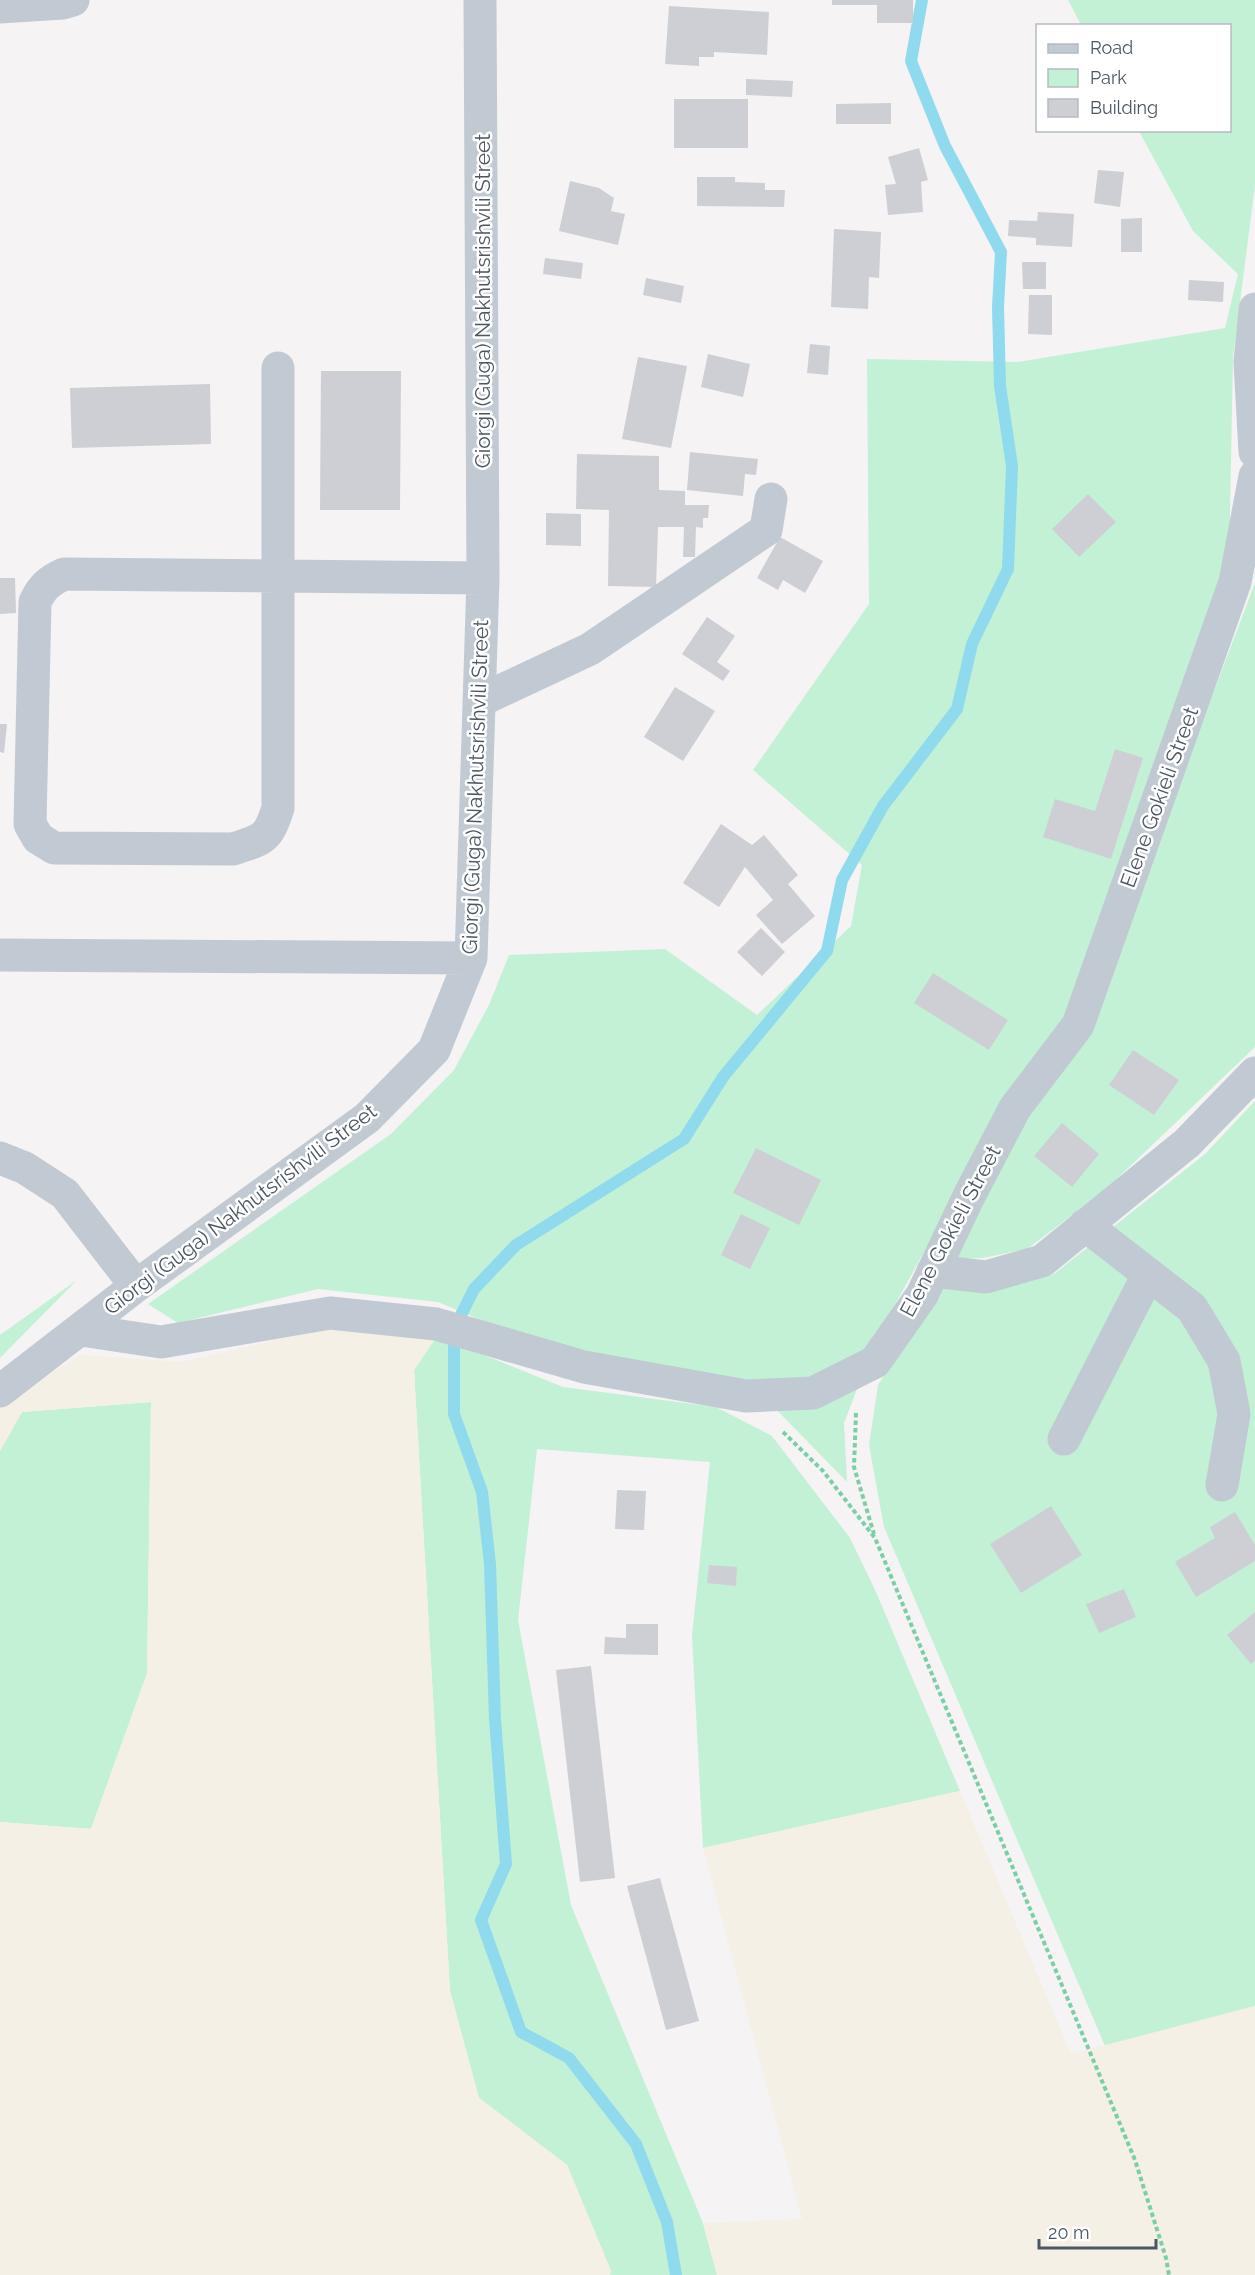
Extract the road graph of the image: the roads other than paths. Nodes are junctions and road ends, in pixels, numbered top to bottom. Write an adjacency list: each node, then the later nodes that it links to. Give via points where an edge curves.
1 (73, 0): 3 (street)
2 (480, 0): 10 (street, Giorgi (Guga) Nakhutsrishvili Street)
3 (0, 7)
4 (1255, 309): 6 (street, via 1250,362)
5 (278, 368): 9 (street)
6 (1255, 452)
7 (1255, 476): 17 (street, Elene Gokieli Street, via 1235,582 1078,1025 1015,1108)
8 (771, 500): 11 (street, via 766,530 757,537 590,650)
9 (280, 576): 9 (street, via 278,808 271,830 258,841 233,849 54,848 38,838 30,824 34,602 41,589 64,574); 10 (street)
10 (483, 578): 11 (street, Giorgi (Guga) Nakhutsrishvili Street)
11 (479, 700): 13 (street, Giorgi (Guga) Nakhutsrishvili Street)
12 (0, 956): 13 (street)
13 (471, 958): 19 (street, Giorgi (Guga) Nakhutsrishvili Street, via 434,1050 367,1118)
14 (1255, 1073): 16 (street, via 1187,1143)
15 (0, 1158): 19 (street, via 25,1168 65,1194)
16 (1085, 1226): 17 (street, via 1042,1261 986,1277); 18 (street)
17 (933, 1271): 20 (street, Elene Gokieli Street, via 922,1295 875,1362 813,1393 746,1395 584,1367 436,1324 330,1313 161,1342)
18 (1148, 1275): 22 (street); 23 (street, via 1192,1308 1224,1361 1234,1414)
19 (136, 1286): 20 (street, Giorgi (Guga) Nakhutsrishvili Street)
20 (81, 1330): 21 (street, Giorgi (Guga) Nakhutsrishvili Street)
21 (0, 1391)
22 (1064, 1439)
23 (1222, 1485)

